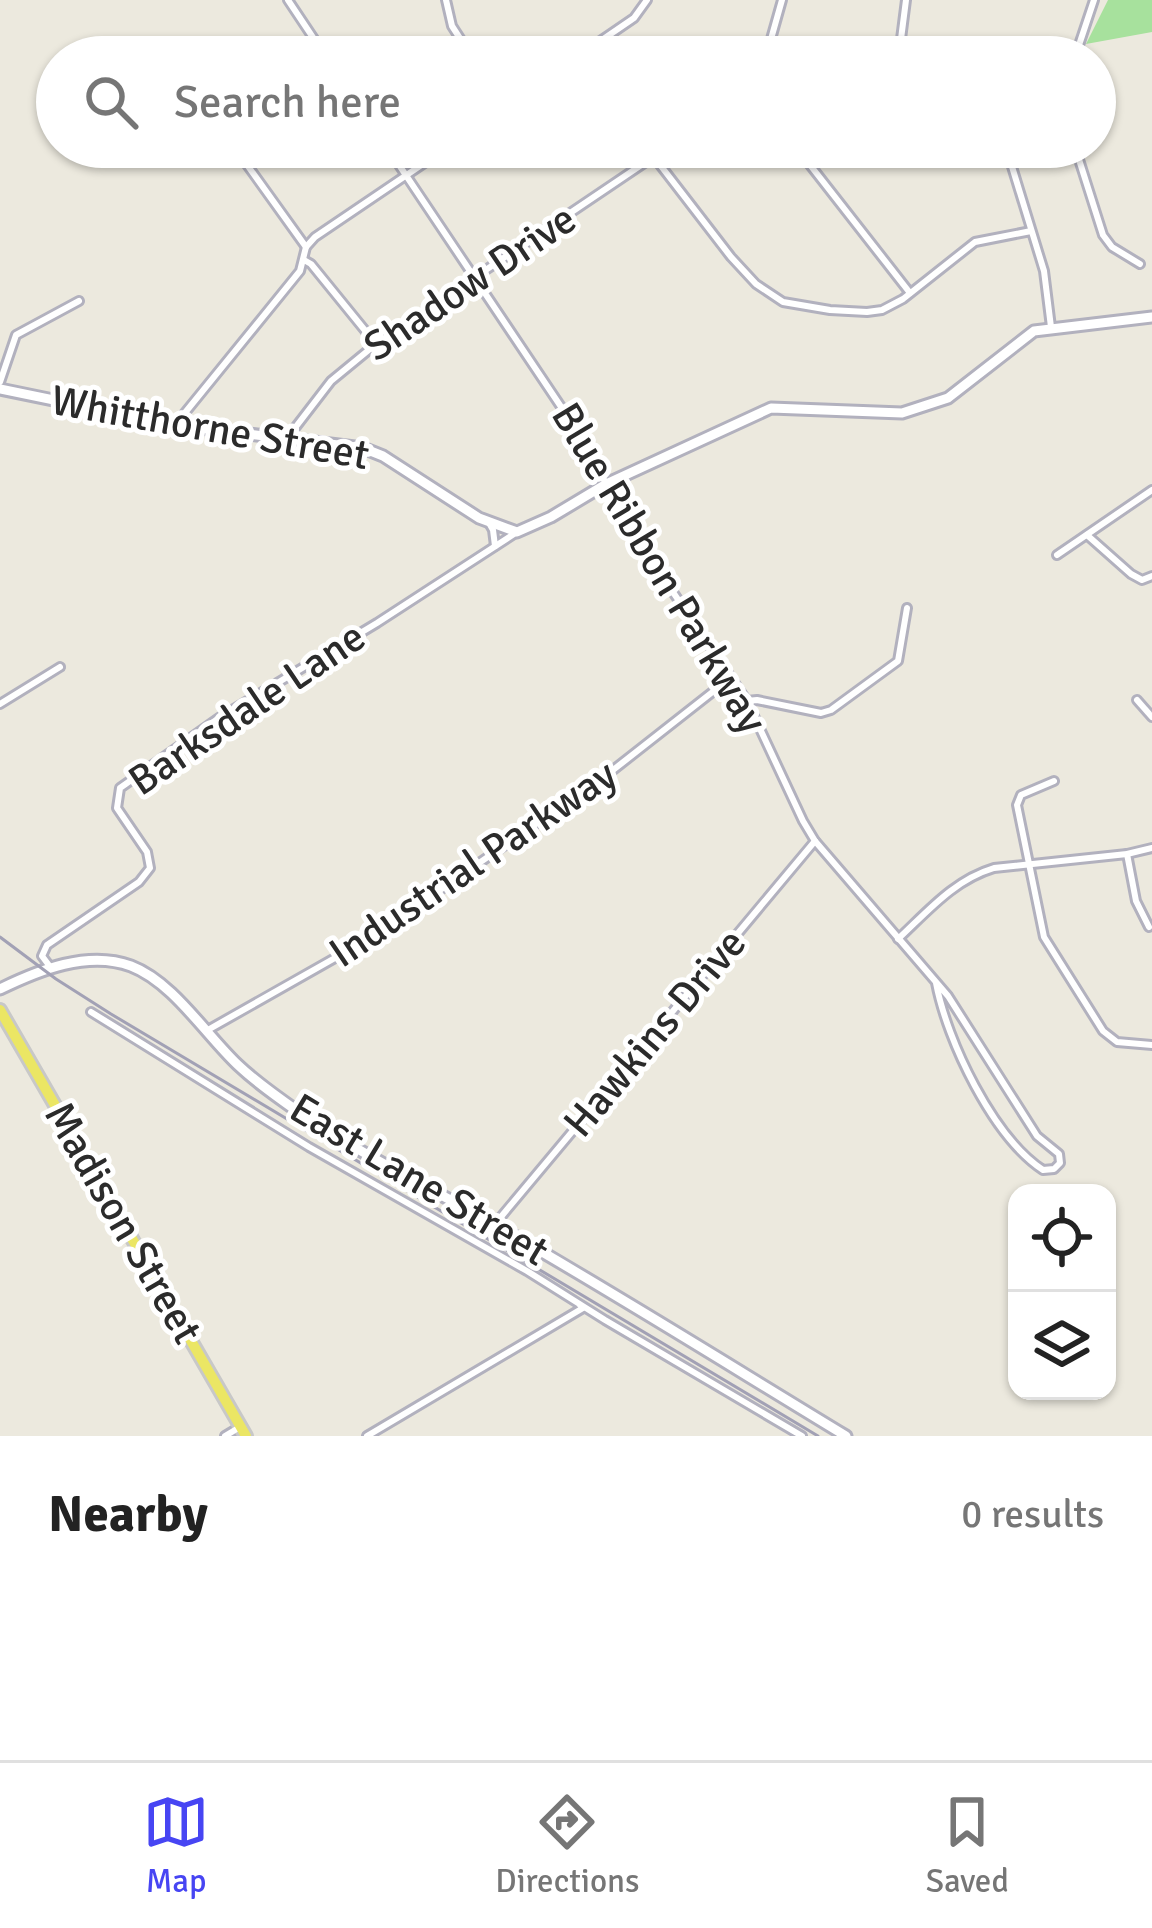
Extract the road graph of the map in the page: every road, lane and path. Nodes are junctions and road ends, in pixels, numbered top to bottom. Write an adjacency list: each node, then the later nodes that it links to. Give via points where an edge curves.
1 (288, 0): 7 (street)
2 (446, 0): 8 (street)
3 (647, 0): 9 (street)
4 (782, 0): 10 (street)
5 (906, 0): 11 (street)
6 (1094, 0): 12 (street)
7 (312, 36)
8 (458, 36)
9 (608, 36)
10 (773, 36)
11 (901, 36)
12 (1082, 36)
13 (249, 168): 23 (street)
14 (401, 168): 21 (street, Blue Ribbon Parkway)
15 (416, 168): 21 (street)
16 (638, 168): 26 (street, Shadow Drive)
17 (662, 168): 27 (street, via 719,242 783,302 867,312)
18 (812, 168): 27 (street)
19 (1012, 168): 22 (street)
20 (1082, 168): 25 (street, via 1103,235)
21 (406, 175): 23 (street); 26 (street, Blue Ribbon Parkway)
22 (1031, 231): 27 (street, via 975,242); 30 (street)
23 (306, 247): 24 (street)
24 (303, 260): 31 (street); 33 (street)
25 (1140, 264)
26 (476, 278): 31 (street, Shadow Drive); 35 (street, Blue Ribbon Parkway)
27 (910, 293)
28 (79, 301): 32 (street, via 16,335)
29 (1152, 317): 30 (street)
30 (1051, 327): 35 (street, via 1034,331 948,398 902,413 771,408)
31 (376, 344): 34 (street, Shadow Drive, via 331,381)
32 (0, 386): 33 (street, Whitthorne Street)
33 (175, 425): 34 (street, Whitthorne Street)
34 (288, 437): 37 (street, Whitthorne Street, via 375,452)
35 (606, 484): 38 (street); 45 (street, Blue Ribbon Parkway)
36 (1152, 490): 39 (street)
37 (488, 521): 38 (street, Whitthorne Street); 40 (street)
38 (517, 532): 40 (street, Barksdale Lane)
39 (1087, 535): 41 (street); 42 (street, via 1131,574)
40 (495, 546): 57 (street, Barksdale Lane, via 120,788 117,808 150,868 47,945 42,956)
41 (1057, 555)
42 (1152, 576)
43 (907, 608): 47 (street, via 898,661 830,710)
44 (60, 667): 48 (street)
45 (729, 679): 47 (street, Blue Ribbon Parkway); 62 (street, Industrial Parkway, via 608,774 372,937)
46 (1137, 700): 49 (street)
47 (746, 701): 51 (street, Blue Ribbon Parkway)
48 (0, 704)
49 (1152, 717)
50 (1054, 782): 54 (street, via 1021,795 1017,805)
51 (815, 841): 56 (street, Blue Ribbon Parkway); 64 (street, Hawkins Drive)
52 (1152, 848): 53 (street)
53 (1127, 854): 54 (street); 55 (street)
54 (1028, 865): 56 (street, via 974,874); 63 (street, via 1043,937 1093,1018 1118,1042)
55 (1149, 927)
56 (898, 939): 58 (street, Blue Ribbon Parkway)
57 (50, 968): 59 (street, East Lane Street); 62 (street, East Lane Street, via 106,961 133,967 164,986)
58 (936, 983): 58 (street, Blue Ribbon Parkway, via 981,1100 1028,1160 1054,1169 1059,1154 1037,1136)
59 (0, 989)
60 (0, 1010): 66 (main road, Madison Street)
61 (91, 1012): 65 (street)
62 (206, 1031): 64 (street, East Lane Street, via 310,1120)
63 (1152, 1045)
64 (495, 1224): 70 (street, East Lane Street)
65 (580, 1305): 68 (street); 69 (street)
66 (243, 1431): 67 (street)
67 (225, 1436)
68 (368, 1436)
69 (802, 1436)
70 (846, 1436)

